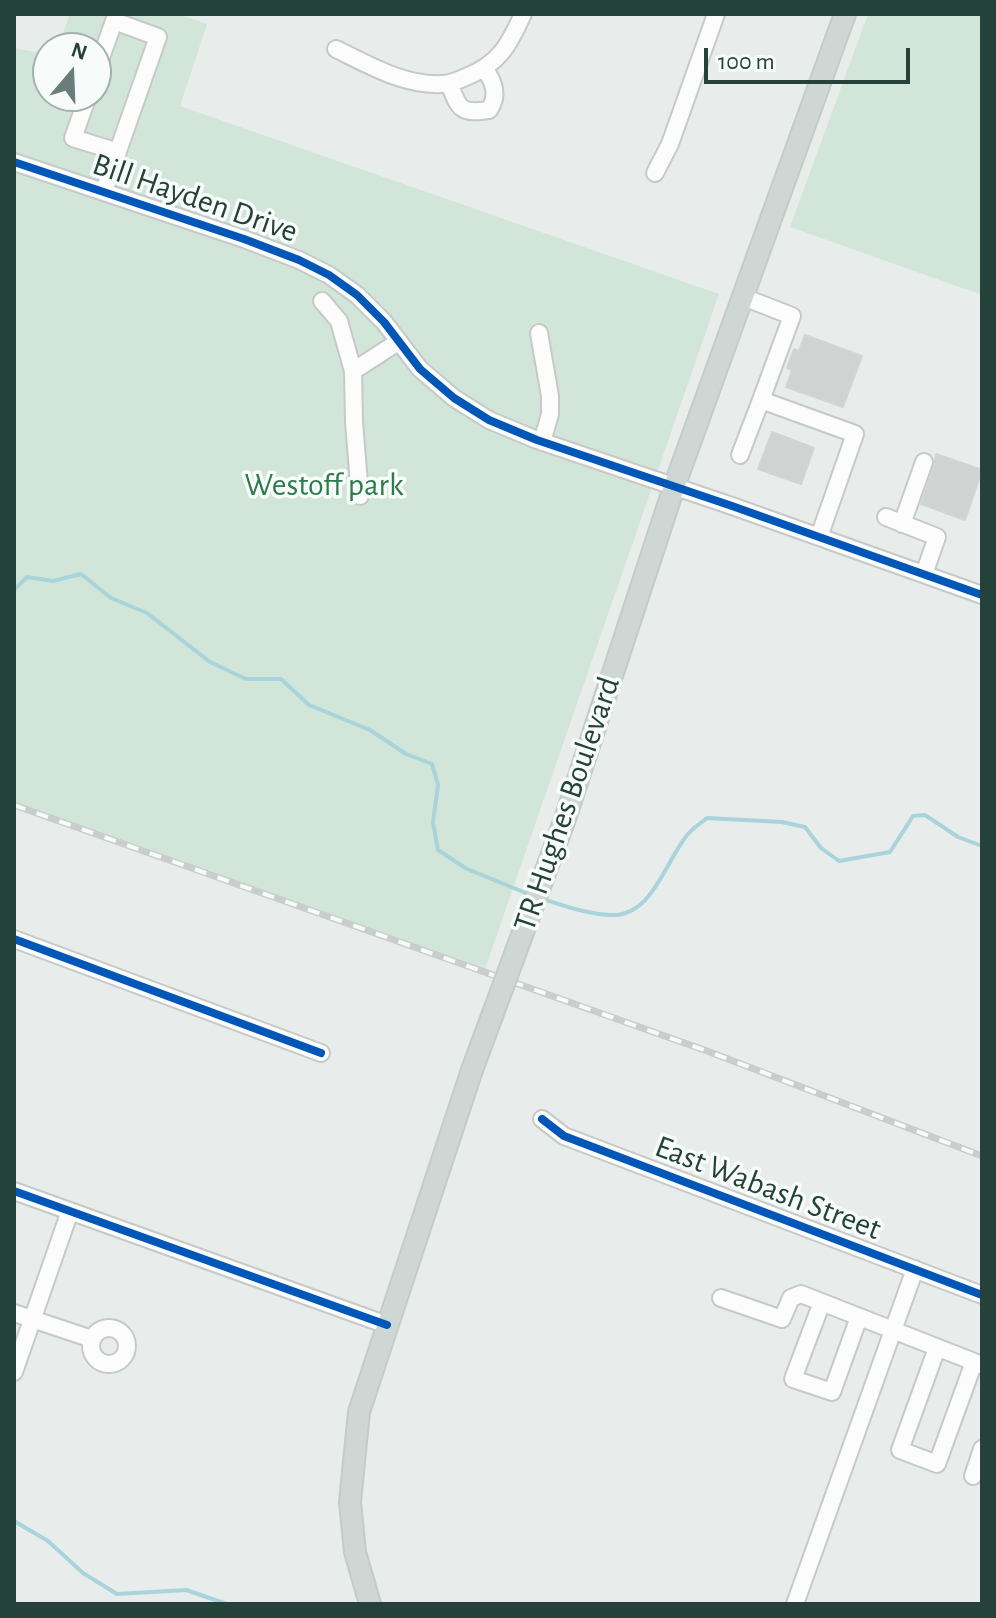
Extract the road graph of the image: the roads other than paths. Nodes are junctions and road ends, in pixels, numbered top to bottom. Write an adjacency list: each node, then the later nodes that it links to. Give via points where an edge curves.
1 (523, 14): 6 (street, via 512,38)
2 (716, 14): 11 (street)
3 (845, 14): 13 (main road, TR Hughes Boulevard)
4 (110, 32): 9 (street, via 114,21 158,37)
5 (336, 49): 7 (street, via 413,81)
6 (485, 69): 7 (street); 7 (street, via 494,82 489,110 462,109)
7 (449, 83)
8 (82, 112): 9 (street, via 73,138)
9 (118, 152): 12 (street)
10 (14, 162): 12 (street, Bill Hayden Drive)
11 (655, 173)
12 (104, 191): 16 (street, Bill Hayden Drive, via 285,254 329,275 357,295)
13 (743, 297): 18 (street, via 792,316); 22 (main road, TR Hughes Boulevard)
14 (322, 301): 17 (street, via 339,321)
15 (539, 333): 19 (street, via 550,396)
16 (398, 342): 17 (street); 19 (street, Bill Hayden Drive, via 454,398 489,420)
17 (353, 371): 23 (street)
18 (761, 400): 20 (street); 26 (street, via 855,434)
19 (542, 442): 22 (street, Bill Hayden Drive)
20 (740, 455)
21 (924, 462): 25 (street)
22 (674, 487): 26 (street, Bill Hayden Drive); 41 (main road, TR Hughes Boulevard, bridge, via 565,819 472,1070)
23 (360, 496)
24 (886, 517): 25 (street)
25 (902, 524): 27 (street, via 937,537)
26 (819, 537): 27 (street, Bill Hayden Drive)
27 (924, 574): 28 (street, Bill Hayden Drive)
28 (982, 595)
29 (14, 939): 30 (street)
30 (321, 1053)
31 (542, 1119): 34 (street, East Wabash Street, via 564,1136)
32 (14, 1191): 33 (street)
33 (70, 1211): 40 (street); 41 (street)
34 (915, 1269): 35 (street, East Wabash Street); 42 (street)
35 (982, 1295)
36 (721, 1298): 37 (street, via 782,1319 795,1295)
37 (822, 1302): 39 (street); 39 (street, via 793,1379 832,1392)
38 (14, 1313): 40 (street)
39 (859, 1317): 42 (street)
40 (33, 1320): 43 (street); 46 (street)
41 (387, 1325): 49 (main road, TR Hughes Boulevard, via 359,1412 350,1502 355,1552)
42 (893, 1331): 44 (street); 50 (street)
43 (92, 1339)
44 (937, 1348): 45 (street); 45 (street, via 900,1450 937,1464)
45 (978, 1363)
46 (14, 1372)
47 (982, 1449): 48 (street)
48 (973, 1476)
49 (370, 1604)
50 (795, 1604)

